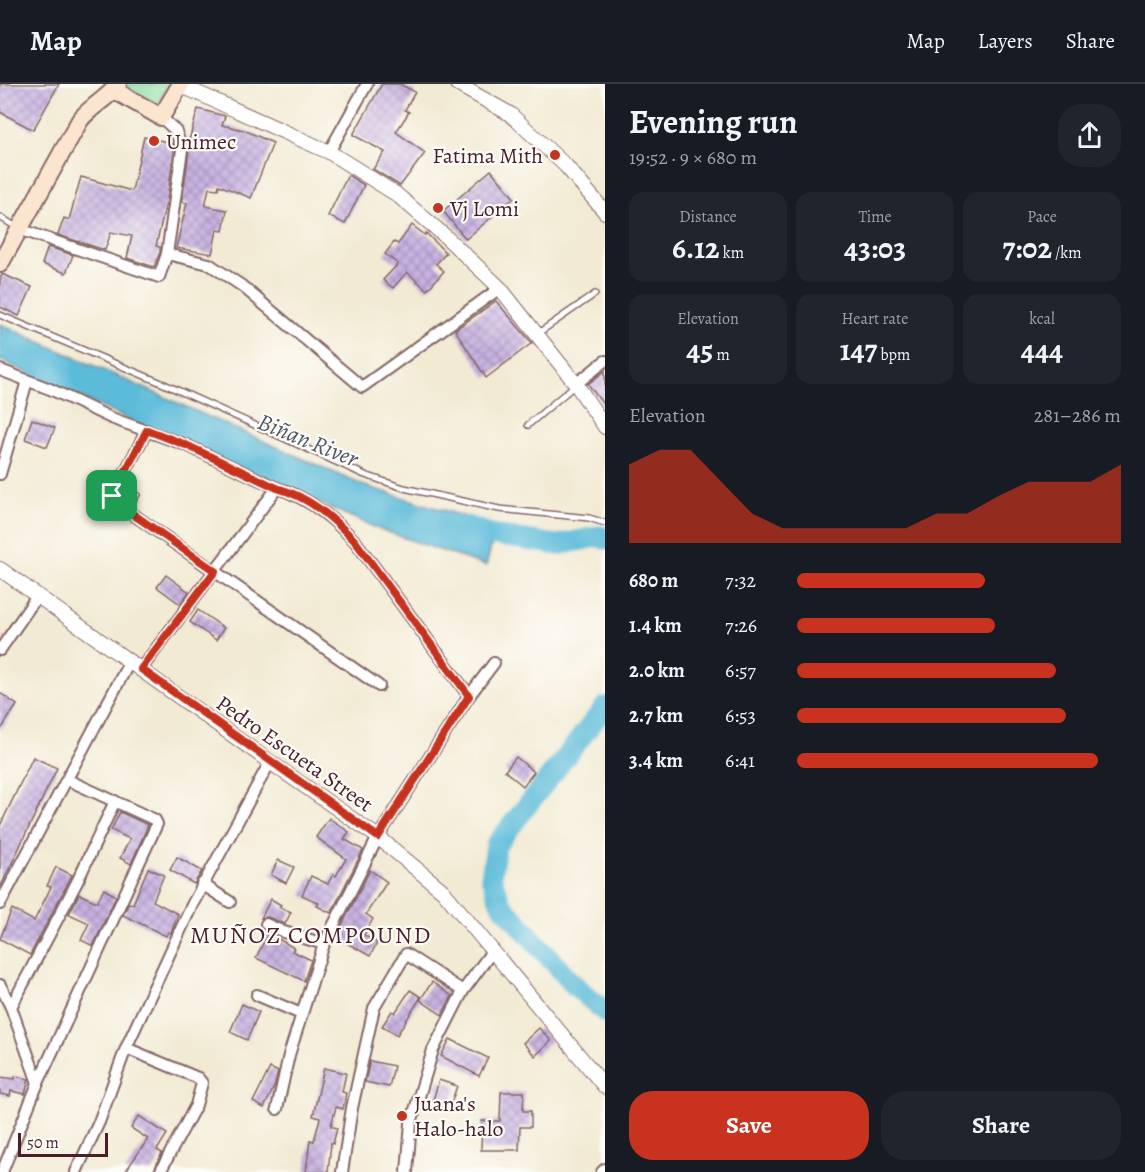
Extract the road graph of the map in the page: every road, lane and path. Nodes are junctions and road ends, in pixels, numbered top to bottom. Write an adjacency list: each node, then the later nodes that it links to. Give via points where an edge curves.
1 (180, 84): 5 (main road); 6 (street)
2 (368, 84): 6 (street)
3 (457, 84): 7 (street, via 510,114 566,166)
4 (116, 87): 5 (main road); 9 (main road, via 80,120)
5 (161, 117): 10 (street, via 176,131 182,150)
6 (329, 152): 12 (street, via 396,194)
7 (605, 212)
8 (0, 217): 9 (lane)
9 (19, 229): 10 (street, via 159,277); 11 (main road)
10 (168, 254): 12 (street, via 209,264 242,286 362,387)
11 (0, 264)
12 (500, 288): 15 (street)
13 (595, 294): 15 (lane)
14 (0, 315): 25 (lane, via 365,475 404,488 499,509)
15 (537, 334): 19 (street)
16 (605, 361): 19 (street)
17 (0, 370): 18 (street)
18 (27, 381): 22 (street); 23 (street)
19 (576, 384): 20 (lane); 21 (street)
20 (528, 425)
21 (605, 428)
22 (147, 430): 24 (street); 27 (street, via 111,499)
23 (0, 474)
24 (277, 488): 27 (street); 33 (street, via 321,510 355,541)
25 (605, 523)
26 (0, 569): 28 (street, Pedro Escueta Street)
27 (215, 571): 31 (street); 32 (street)
28 (38, 595): 29 (street); 31 (street, Pedro Escueta Street)
29 (0, 651)
30 (494, 663): 33 (street)
31 (135, 665): 34 (street, Pedro Escueta Street); 35 (street)
32 (379, 686)
33 (469, 696): 37 (street)
34 (270, 762): 37 (street, Pedro Escueta Street); 38 (street)
35 (68, 780): 36 (street); 40 (street)
36 (115, 801): 47 (street); 50 (street, via 157,824)
37 (378, 837): 42 (street); 43 (street, Pedro Escueta Street, via 443,891)
38 (202, 884): 39 (street); 49 (street)
39 (230, 902)
40 (0, 904)
41 (266, 924): 42 (street)
42 (324, 944): 48 (street)
43 (493, 950): 45 (street); 51 (street, Pedro Escueta Street)
44 (0, 985): 47 (street)
45 (464, 991): 56 (street, via 406,954 374,1008); 57 (street, via 433,1050 411,1124)
46 (257, 995): 48 (street)
47 (11, 1006): 50 (street)
48 (301, 1014): 52 (street)
49 (126, 1048): 54 (street); 55 (street, via 202,1083 196,1106)
50 (38, 1083): 53 (street)
51 (605, 1087)
52 (277, 1109)
53 (2, 1172)
54 (76, 1172)
55 (160, 1172)
56 (342, 1172)
57 (407, 1172)

